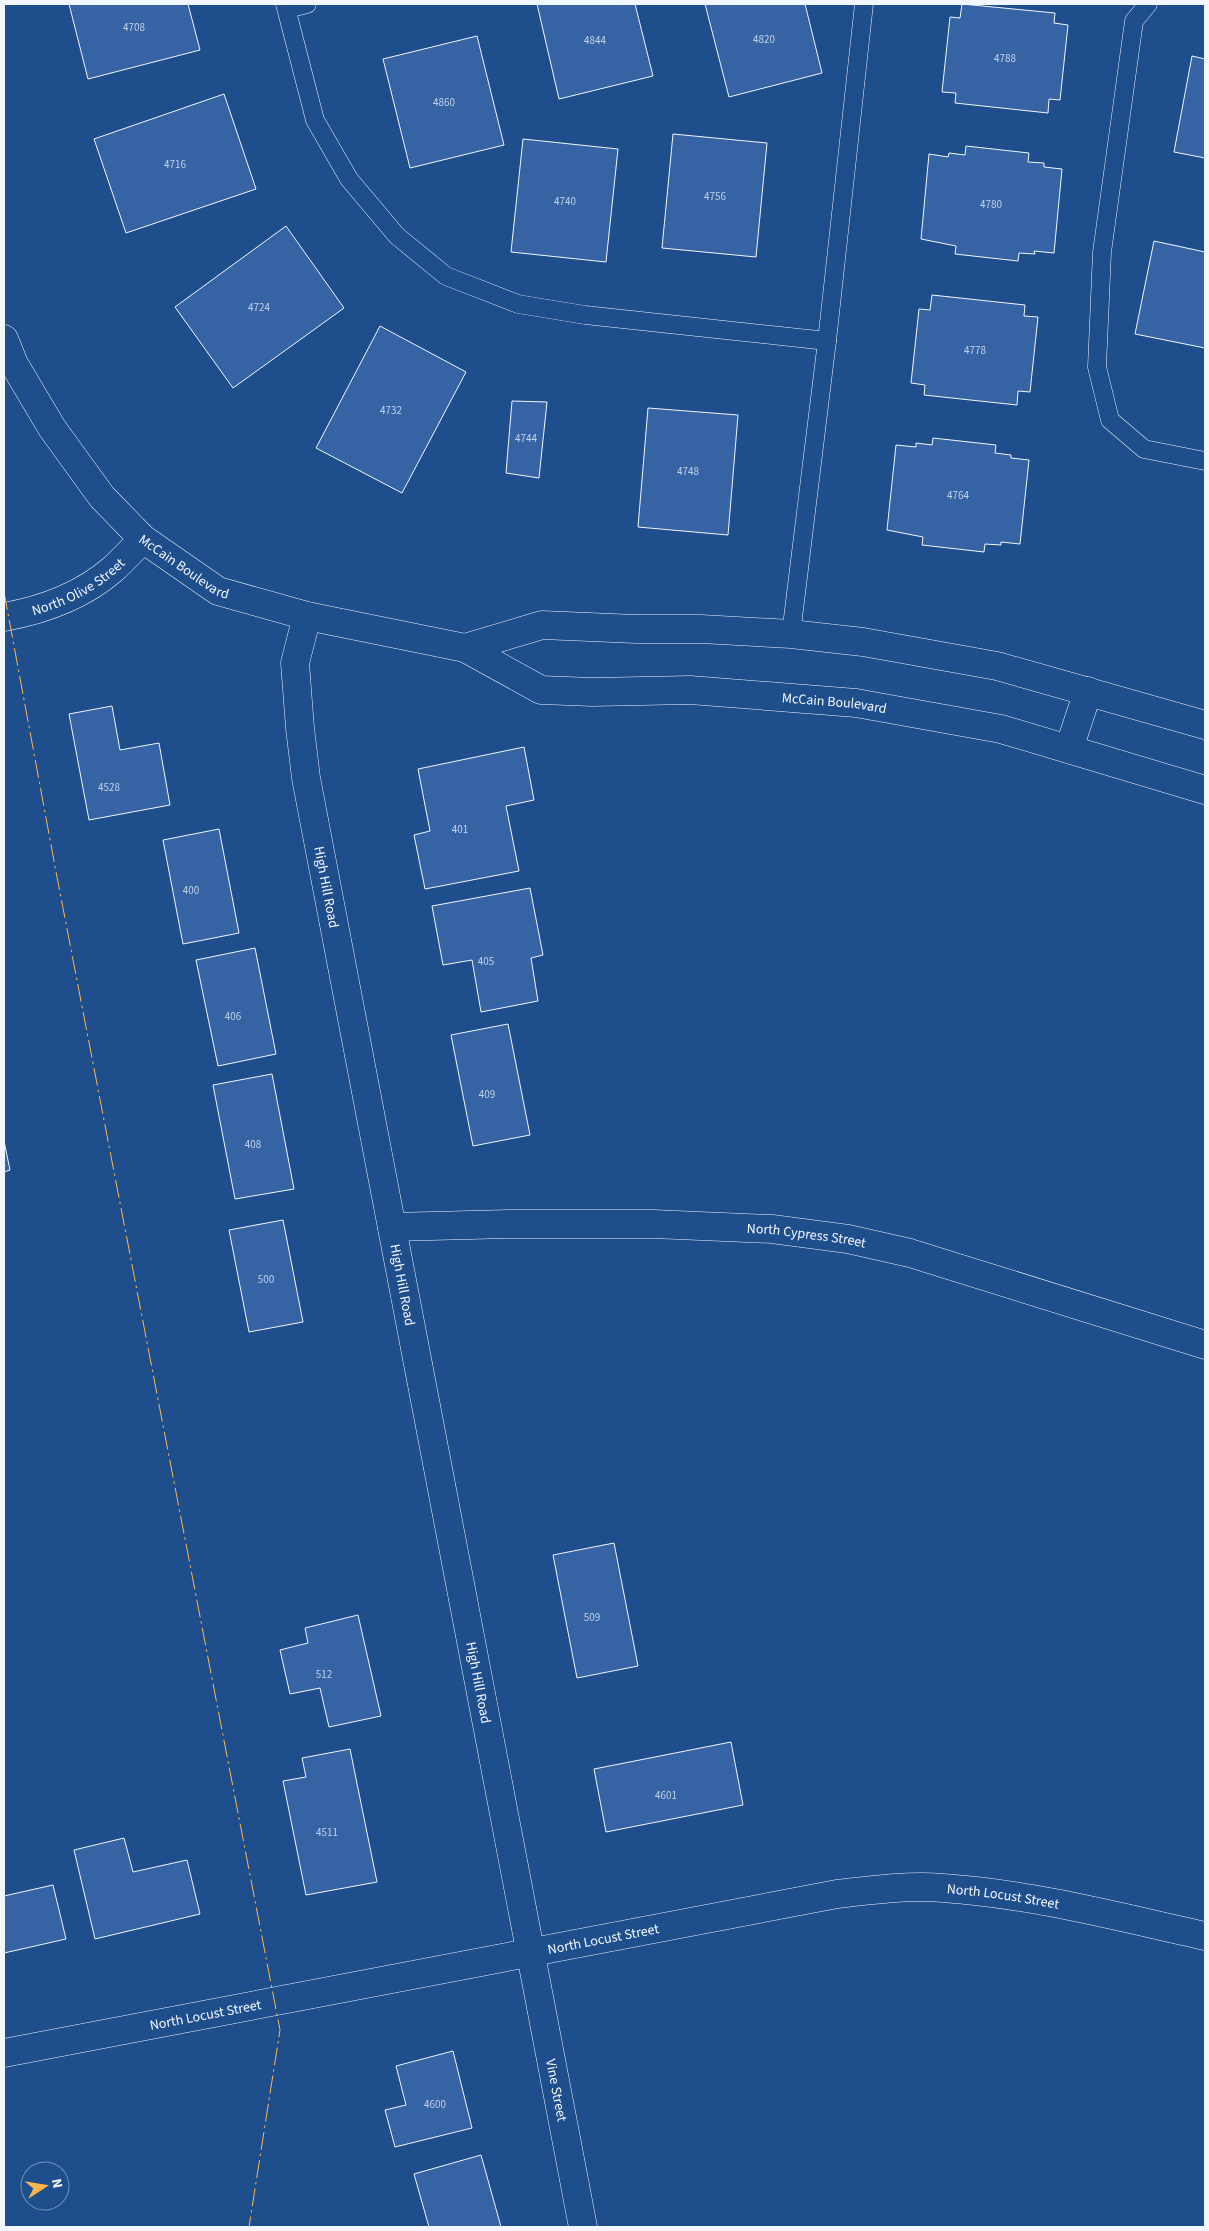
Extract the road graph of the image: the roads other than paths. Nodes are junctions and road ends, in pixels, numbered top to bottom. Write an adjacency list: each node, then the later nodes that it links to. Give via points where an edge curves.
1 (308, 4): 4 (lane)
2 (864, 4): 6 (lane)
3 (1148, 4): 7 (lane, via 1134,21 1102,252 1096,367 1110,420 1144,449)
4 (286, 6): 6 (lane, via 315,120 349,180 397,236 446,276 518,304 585,315)
5 (4, 339): 8 (street, McCain Boulevard, via 14,364 52,428 102,497)
6 (828, 341): 11 (lane)
7 (1205, 461)
8 (143, 539): 9 (street, McCain Boulevard, via 218,591); 10 (street, North Olive Street, via 112,570 66,600)
9 (307, 616): 12 (street, McCain Boulevard); 17 (street, High Hill Road, via 295,663 306,778)
10 (4, 617)
11 (791, 634): 12 (street, McCain Boulevard, via 542,625); 13 (street, McCain Boulevard, via 863,642 997,666)
12 (465, 648): 15 (street, McCain Boulevard, via 541,690 690,690 856,702 1002,730)
13 (1088, 691): 14 (street, McCain Boulevard); 15 (street)
14 (1205, 725)
15 (1069, 749): 16 (street, McCain Boulevard)
16 (1205, 790)
17 (392, 1228): 18 (street, North Cypress Street, via 653,1224 772,1229 848,1238 910,1253); 20 (street, High Hill Road)
18 (1205, 1345)
19 (1205, 1936): 20 (street, North Locust Street, via 1022,1897 942,1888 898,1888 837,1894)
20 (530, 1952): 21 (street, North Locust Street); 22 (street, Vine Street)
21 (4, 2053)
22 (583, 2227)

